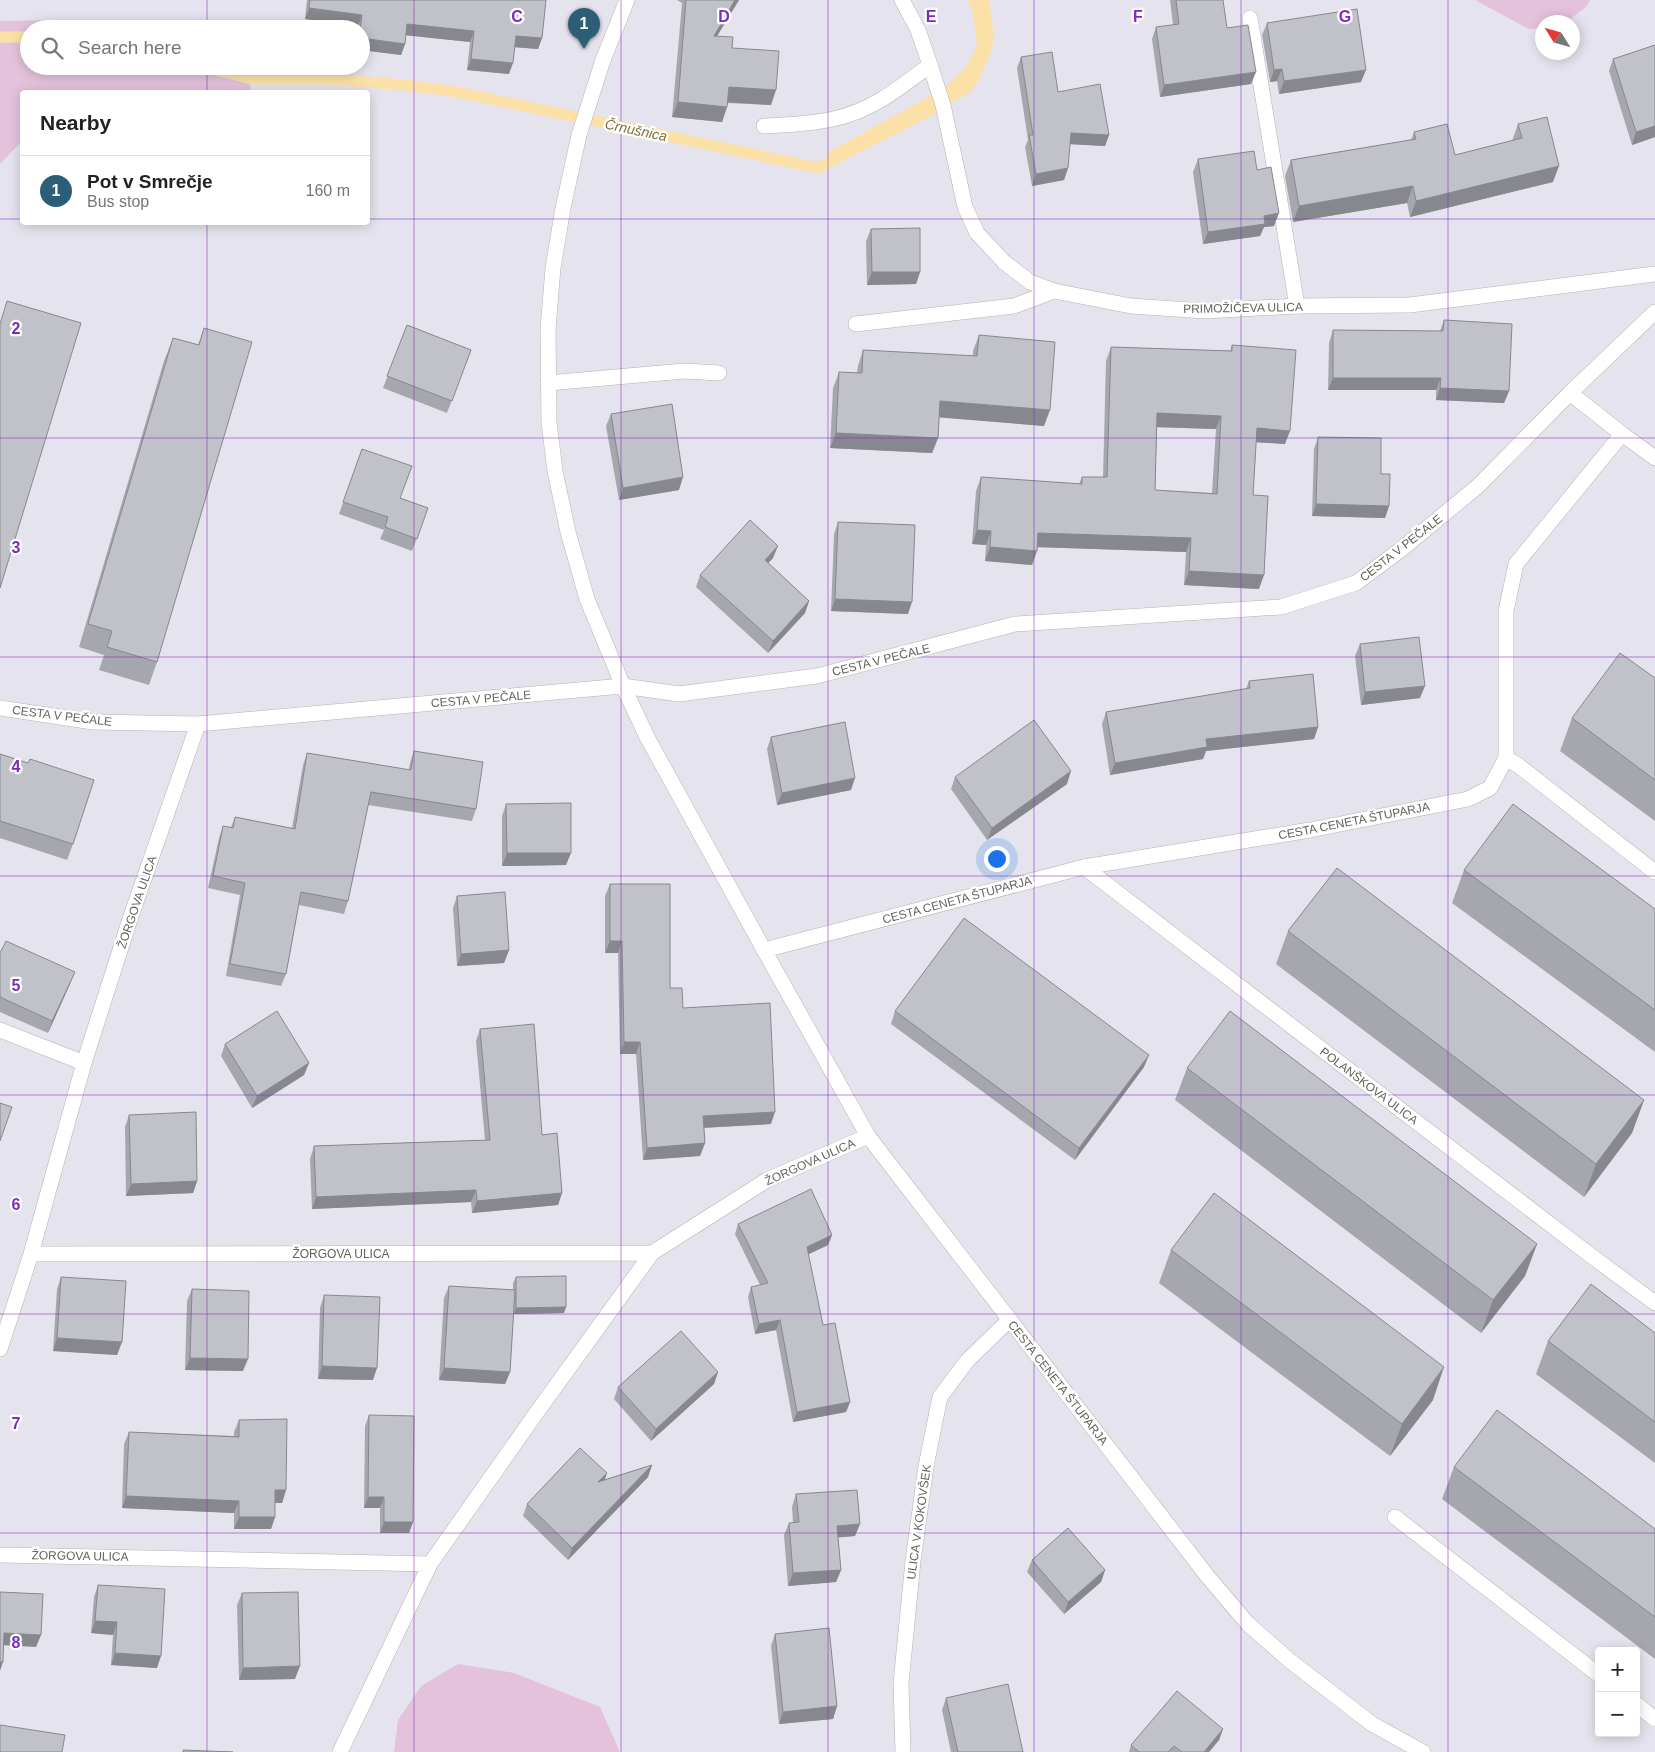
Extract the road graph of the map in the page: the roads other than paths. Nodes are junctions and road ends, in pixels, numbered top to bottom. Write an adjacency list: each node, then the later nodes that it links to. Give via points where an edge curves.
1 (627, 0): 12 (street, CESTA CENETA ŠTUPARJA, via 587,106 563,208 553,268)
2 (902, 0): 4 (street, PRIMOŽIČEVA ULICA, via 918,30)
3 (1250, 18): 8 (street)
4 (930, 65): 5 (street, via 876,103 855,112 826,120); 7 (street, PRIMOŽIČEVA ULICA, via 943,105 965,207 977,233 1004,262 1030,282)
5 (764, 126)
6 (1655, 274): 8 (street, PRIMOŽIČEVA ULICA, via 1410,305)
7 (1054, 291): 8 (street, PRIMOŽIČEVA ULICA, via 1131,306 1205,311); 10 (street, via 1014,306)
8 (1297, 306)
9 (1655, 312): 13 (street, CESTA V PEČALE)
10 (856, 324)
11 (719, 373): 12 (street, via 684,371)
12 (548, 383): 16 (street, CESTA CENETA ŠTUPARJA, via 555,471 568,532 588,598)
13 (1570, 392): 14 (street); 16 (street, CESTA V PEČALE, via 1478,486 1396,554 1356,583 1281,607 1014,624 817,676 679,694)
14 (1622, 434): 15 (street); 19 (street, CESTA CENETA ŠTUPARJA, via 1516,564 1506,611)
15 (1655, 458)
16 (623, 686): 18 (street, CESTA V PEČALE); 22 (street, CESTA CENETA ŠTUPARJA, via 647,737)
17 (0, 708): 18 (street, CESTA V PEČALE, via 93,722)
18 (198, 724): 24 (street, ŽORGOVA ULICA)
19 (1506, 758): 20 (street, CESTA CENETA ŠTUPARJA, via 1490,788 1468,799 1310,830); 21 (street)
20 (1084, 867): 22 (street, CESTA CENETA ŠTUPARJA); 28 (street, POLANŠKOVA ULICA)
21 (1655, 872)
22 (764, 950): 25 (street, CESTA CENETA ŠTUPARJA)
23 (0, 1030): 24 (street)
24 (84, 1063): 27 (street, ŽORGOVA ULICA)
25 (868, 1136): 26 (street, ŽORGOVA ULICA, via 767,1180); 29 (street, CESTA CENETA ŠTUPARJA)
26 (652, 1253): 27 (street, ŽORGOVA ULICA); 33 (street, ŽORGOVA ULICA)
27 (31, 1254): 30 (street, ŽORGOVA ULICA)
28 (1655, 1303)
29 (1009, 1320): 38 (street, ULICA V KOKOVŠEK, via 967,1361 940,1397 926,1466 913,1561 901,1683); 39 (street, CESTA CENETA ŠTUPARJA, via 1248,1624 1372,1724)
30 (0, 1349)
31 (1395, 1517): 34 (street)
32 (0, 1555): 33 (street, ŽORGOVA ULICA)
33 (430, 1564): 37 (street, ŽORGOVA ULICA)
34 (1595, 1672)
35 (1640, 1707): 36 (street)
36 (1655, 1719)
37 (340, 1752)
38 (903, 1752)
39 (1424, 1752)

